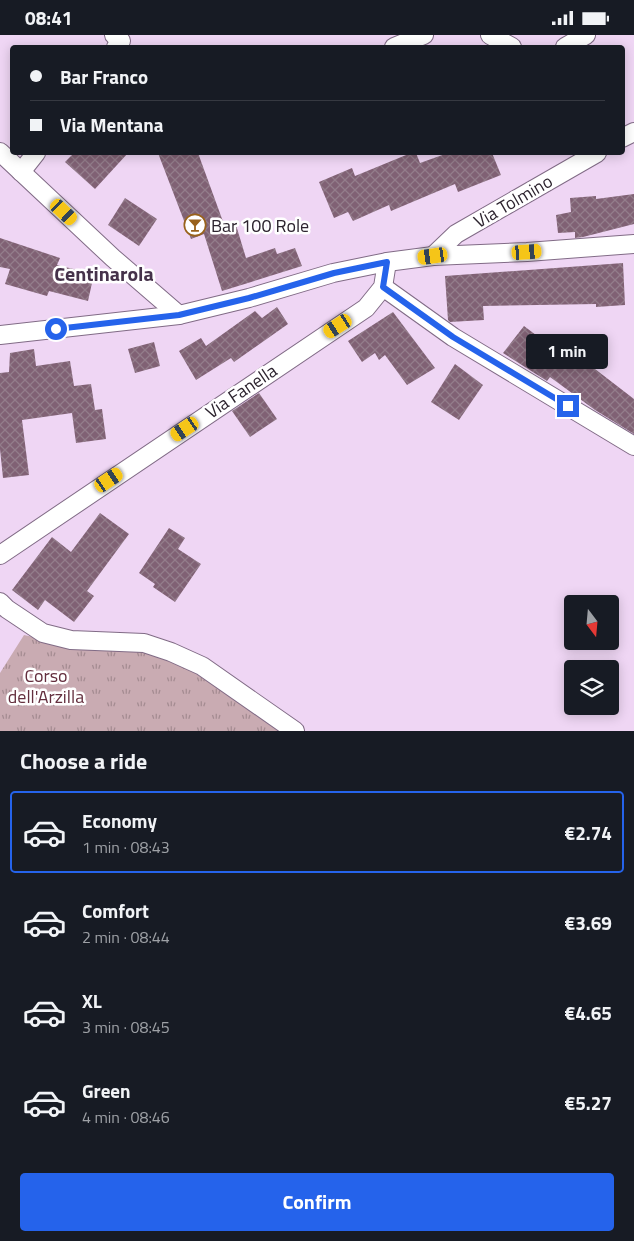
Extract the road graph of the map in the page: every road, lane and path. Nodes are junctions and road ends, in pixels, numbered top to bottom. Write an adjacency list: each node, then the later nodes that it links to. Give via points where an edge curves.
1 (114, 35): 5 (street, via 121,41)
2 (424, 35): 6 (street)
3 (490, 35): 7 (street)
4 (586, 35): 8 (street)
5 (118, 45)
6 (399, 45)
7 (508, 45)
8 (568, 45)
9 (0, 152): 12 (street)
10 (34, 155): 12 (street)
11 (594, 155): 14 (street, Via Tolmino, via 456,234)
12 (21, 172): 17 (street, via 113,259)
13 (634, 243): 14 (street)
14 (433, 256): 15 (street)
15 (387, 262): 16 (street, Via Fanella); 17 (street)
16 (383, 287): 19 (street, via 453,337); 20 (street, Via Fanella, via 366,308)
17 (179, 315): 18 (street)
18 (0, 335)
19 (634, 446)
20 (0, 555)
21 (0, 602): 22 (street, via 43,633 70,640 144,643 170,652 202,666)
22 (295, 731)

